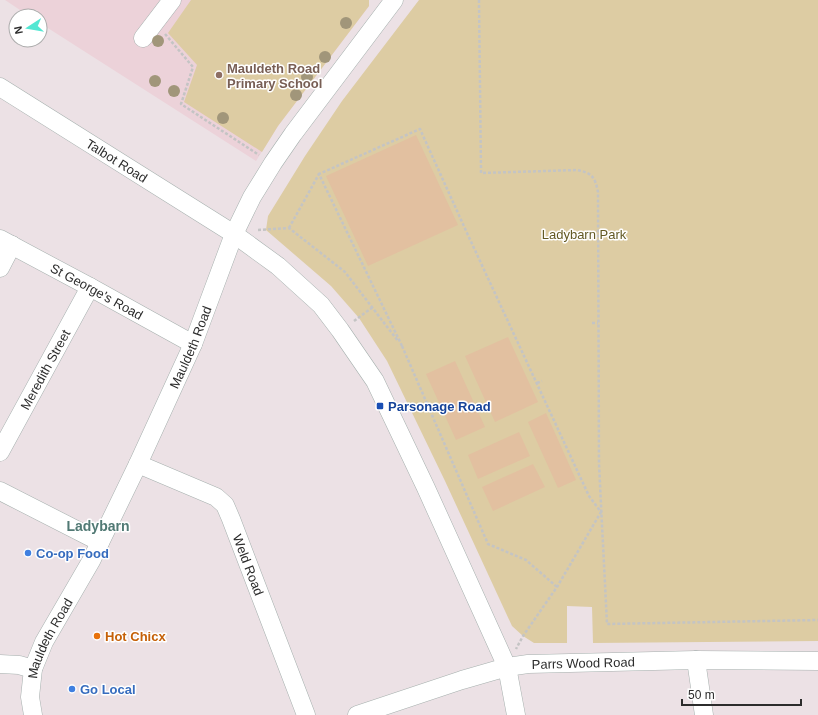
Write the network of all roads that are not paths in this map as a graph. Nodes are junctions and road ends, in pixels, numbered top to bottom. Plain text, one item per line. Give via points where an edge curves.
1 (172, 0) edge
2 (394, 0) edge
3 (143, 38) dead end
4 (0, 87) edge
5 (234, 234) junction
6 (6, 242) edge
7 (0, 268) edge
8 (90, 287) junction
9 (193, 344) junction
10 (0, 452) edge
11 (138, 464) junction
12 (0, 491) edge
13 (100, 542) junction
14 (696, 660) junction
15 (818, 660) edge
16 (0, 664) edge
17 (507, 667) junction
18 (33, 669) junction
19 (33, 715) edge
20 (306, 715) edge
21 (357, 715) edge
22 (516, 715) edge
23 (704, 715) edge

1 - 3 street
2 - 5 street, Mauldeth Road via 273,163 252,197
4 - 5 street, Talbot Road
5 - 9 street, Mauldeth Road
5 - 17 street via 278,266 321,305 376,381
6 - 7 street
6 - 8 street, St George's Road
8 - 9 street, St George's Road
8 - 10 street, Meredith Street
9 - 11 street, Mauldeth Road
11 - 13 street, Mauldeth Road
11 - 20 street, Weld Road via 216,497 225,505
12 - 13 street
13 - 18 street, Mauldeth Road via 44,642
14 - 15 street, Parrs Wood Road
14 - 17 street, Parrs Wood Road via 528,664
14 - 23 street
16 - 18 street
17 - 21 street, Parrs Wood Road
17 - 22 street
18 - 19 street, Mauldeth Road via 30,698

